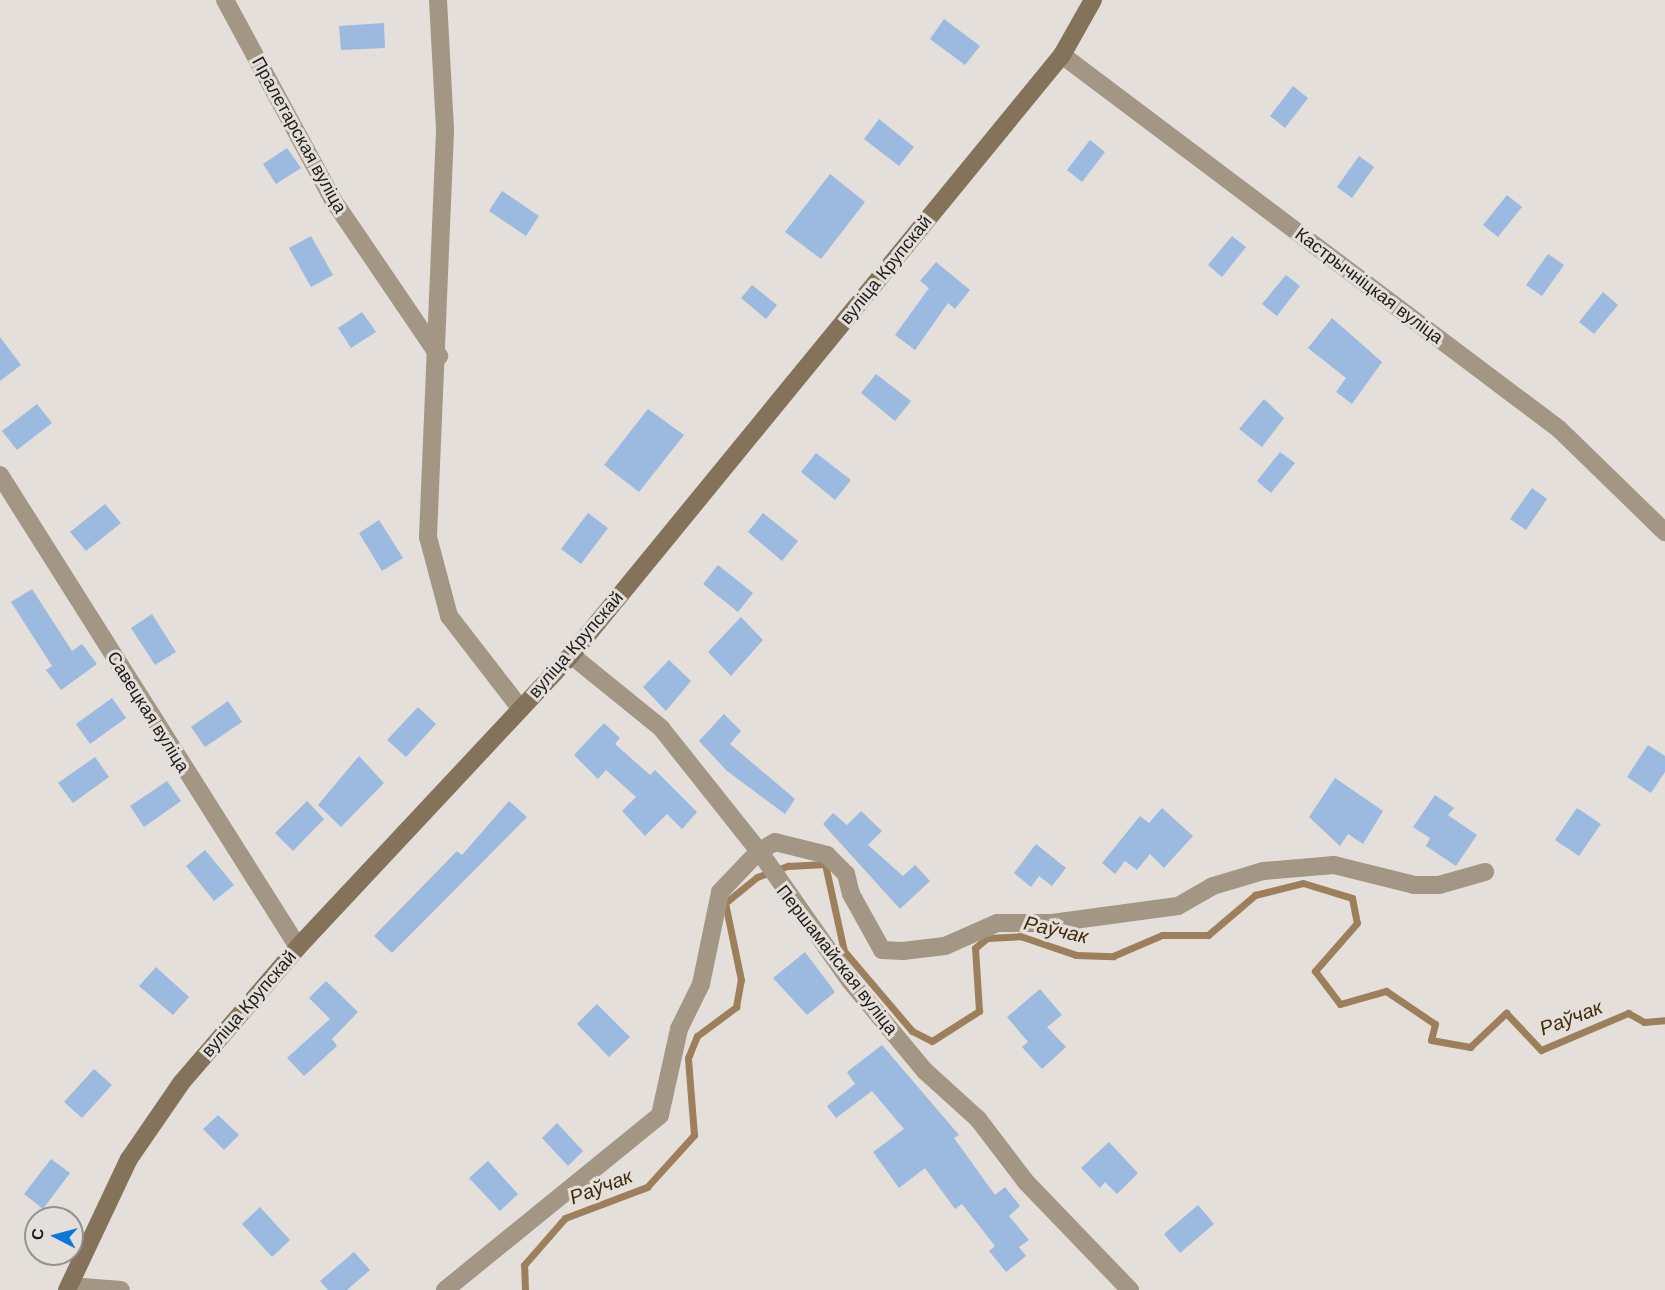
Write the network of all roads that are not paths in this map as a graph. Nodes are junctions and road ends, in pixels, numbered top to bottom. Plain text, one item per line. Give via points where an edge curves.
1 (225, 0) edge
2 (438, 0) edge
3 (1093, 0) edge
4 (1062, 55) junction
5 (439, 356) junction
6 (0, 475) edge
7 (1665, 532) edge
8 (571, 655) junction
9 (520, 708) junction
10 (762, 857) junction
11 (1485, 872) dead end
12 (298, 947) junction
13 (69, 1288) edge
14 (122, 1290) edge
15 (445, 1290) edge
16 (1131, 1290) edge

1 - 5 street, Пралетарская вуліца via 333,200
2 - 5 street via 445,131
3 - 4 street, вуліца Крупскай
4 - 7 street, Кастрычніцкая вуліца via 1559,429
4 - 8 street, вуліца Крупскай
5 - 9 street via 428,537 449,616
6 - 12 street, Савецкая вуліца
8 - 9 street, вуліца Крупскай
8 - 10 street, Першамайская вуліца via 661,728
9 - 12 street, вуліца Крупскай
10 - 11 street via 775,842 827,855 846,874 851,894 882,950 903,951 945,946 997,924 1052,923 1178,906 1213,886 1272,870 1334,865 1414,885 1439,885
10 - 15 street via 720,892 701,984 679,1029 660,1115
10 - 16 street, Першамайская вуліца via 850,981 925,1071 978,1119 1026,1182
12 - 13 street, вуліца Крупскай via 182,1082 129,1159
13 - 14 street

